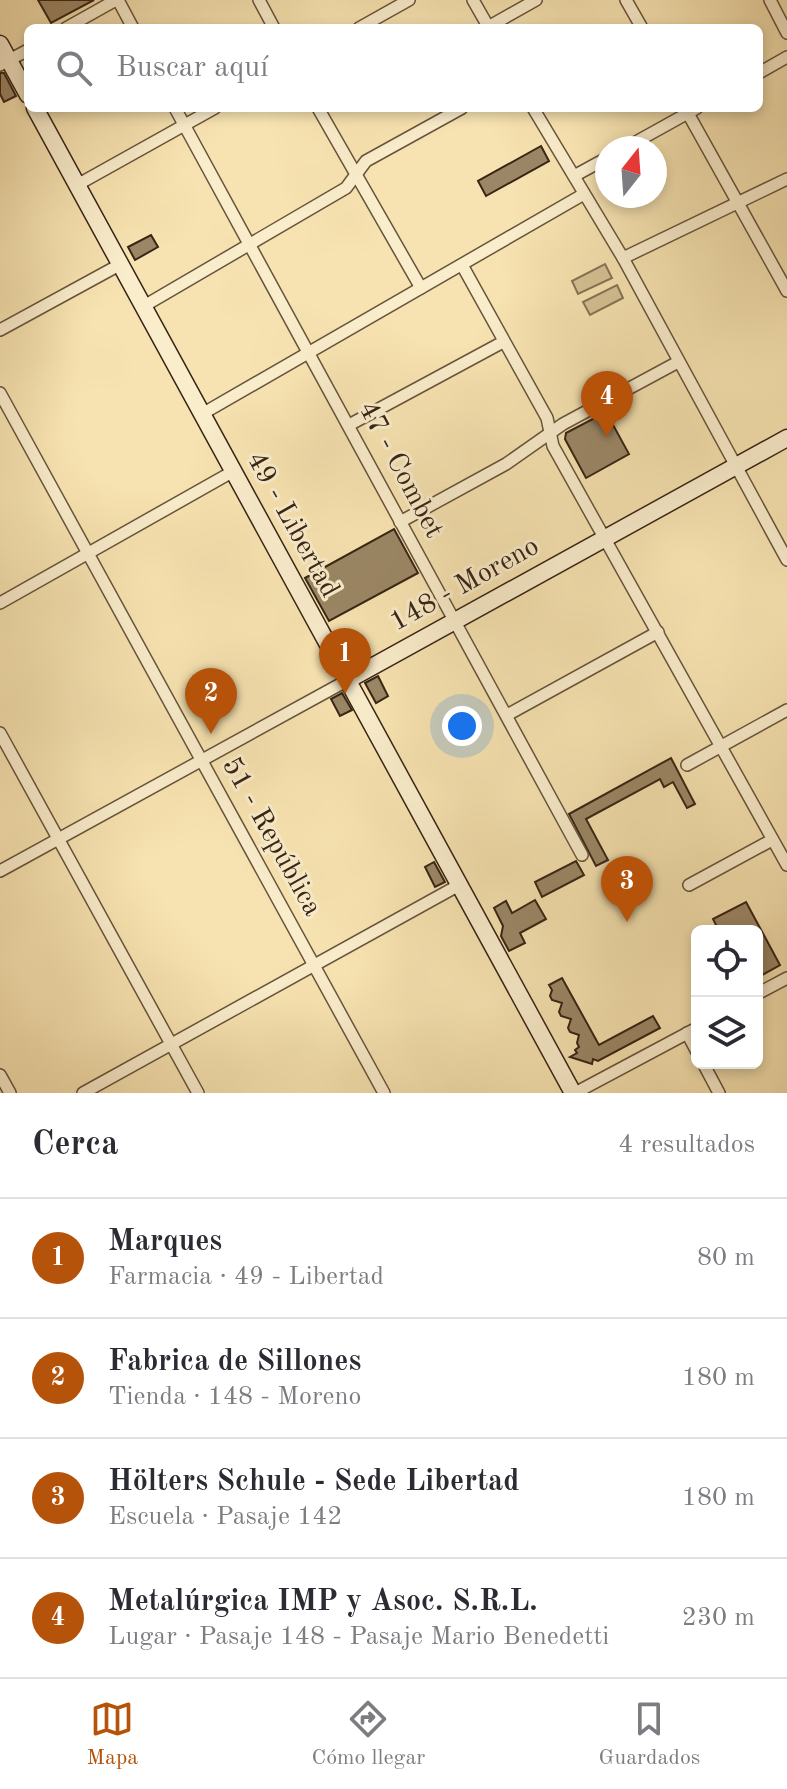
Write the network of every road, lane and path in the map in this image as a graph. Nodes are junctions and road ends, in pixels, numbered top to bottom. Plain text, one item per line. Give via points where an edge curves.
1 (117, 0) edge
2 (259, 0) edge
3 (409, 0) edge
4 (473, 0) edge
5 (536, 0) edge
6 (626, 0) edge
7 (770, 0) edge
8 (73, 24) edge
9 (131, 24) edge
10 (272, 24) edge
11 (366, 24) edge
12 (487, 24) edge
13 (496, 24) edge
14 (640, 24) edge
15 (787, 33) edge
16 (0, 44) edge
17 (24, 52) edge
18 (787, 57) edge
19 (4, 63) edge
20 (763, 71) edge
21 (24, 90) edge
22 (37, 112) edge
23 (177, 112) edge
24 (208, 112) edge
25 (320, 112) edge
26 (455, 112) edge
27 (535, 112) edge
28 (687, 112) edge
29 (691, 112) edge
30 (184, 125) junction
31 (646, 136) edge
32 (595, 165) edge
33 (355, 175) junction
34 (574, 176) junction
35 (787, 179) edge
36 (77, 185) junction
37 (584, 194) junction
38 (739, 202) junction
39 (249, 245) junction
40 (623, 258) junction
41 (121, 264) junction
42 (462, 265) junction
43 (421, 288) junction
44 (787, 291) edge
45 (144, 306) junction
46 (0, 330) edge
47 (503, 342) junction
48 (309, 354) junction
49 (678, 362) junction
50 (0, 393) edge
51 (202, 414) junction
52 (349, 425) junction
53 (550, 432) junction
54 (787, 438) edge
55 (736, 466) junction
56 (232, 472) junction
57 (400, 522) junction
58 (605, 538) junction
59 (88, 554) junction
60 (787, 560) edge
61 (0, 603) edge
62 (454, 621) junction
63 (658, 632) junction
64 (348, 680) junction
65 (787, 710) edge
66 (507, 715) junction
67 (0, 733) edge
68 (722, 747) junction
69 (202, 761) junction
70 (687, 765) dead end
71 (58, 839) junction
72 (772, 840) junction
73 (582, 855) dead end
74 (787, 865) edge
75 (0, 871) edge
76 (461, 884) junction
77 (689, 885) dead end
78 (315, 967) junction
79 (787, 978) edge
80 (763, 991) edge
81 (691, 1031) edge
82 (171, 1044) junction
83 (706, 1069) edge
84 (0, 1075) edge
85 (10, 1093) edge
86 (83, 1093) edge
87 (198, 1093) edge
88 (384, 1093) edge
89 (574, 1093) edge
90 (719, 1093) edge

1 - 8 street
1 - 9 street
2 - 10 street
3 - 11 street
4 - 12 street
5 - 13 street
6 - 14 street
7 - 15 street
16 - 19 street
17 - 19 street
18 - 20 street
19 - 21 street
22 - 36 street, 49 - Libertad
23 - 30 street, 47 - Combet
24 - 30 street
25 - 33 street
26 - 33 street via 366,161
27 - 34 street
28 - 31 street
29 - 38 street
30 - 36 street
30 - 39 street, 47 - Combet
32 - 34 street
33 - 39 street via 346,188
33 - 43 street
34 - 37 street
35 - 38 street
36 - 41 street, 49 - Libertad
37 - 40 street
37 - 42 street
38 - 40 street
38 - 44 street
39 - 45 street
39 - 48 street, 47 - Combet
40 - 49 street
41 - 45 street, 49 - Libertad
41 - 46 street
42 - 43 street
42 - 47 street
43 - 48 street
45 - 51 street, 49 - Libertad
47 - 52 street
47 - 53 street
48 - 51 street
48 - 52 street, 47 - Combet
49 - 53 street
49 - 55 street
50 - 59 street, 51 - República
51 - 56 street, 49 - Libertad
52 - 57 street, 47 - Combet
53 - 57 street via 506,464
53 - 58 street
54 - 55 street, 148 - Moreno
55 - 58 street, 148 - Moreno
55 - 60 street
56 - 59 street
56 - 64 street, 49 - Libertad
57 - 62 street, 47 - Combet
58 - 62 street, 148 - Moreno
58 - 63 street
59 - 61 street
59 - 69 street, 51 - República
62 - 64 street, 148 - Moreno
62 - 66 street, 47 - Combet
63 - 66 street
63 - 68 street
64 - 69 street, 148 - Moreno
64 - 76 street, 49 - Libertad
65 - 68 street
66 - 73 street, 47 - Combet
67 - 71 street
68 - 70 street
68 - 72 street
69 - 71 street, 148 - Moreno
69 - 78 street, 51 - República
71 - 75 street, 148 - Moreno
71 - 82 street
72 - 74 street
72 - 77 street
76 - 78 street
76 - 89 street, 49 - Libertad
78 - 82 street
78 - 88 street, 51 - República
79 - 80 street
81 - 89 street
82 - 86 street
82 - 87 street
83 - 90 street
84 - 85 street

